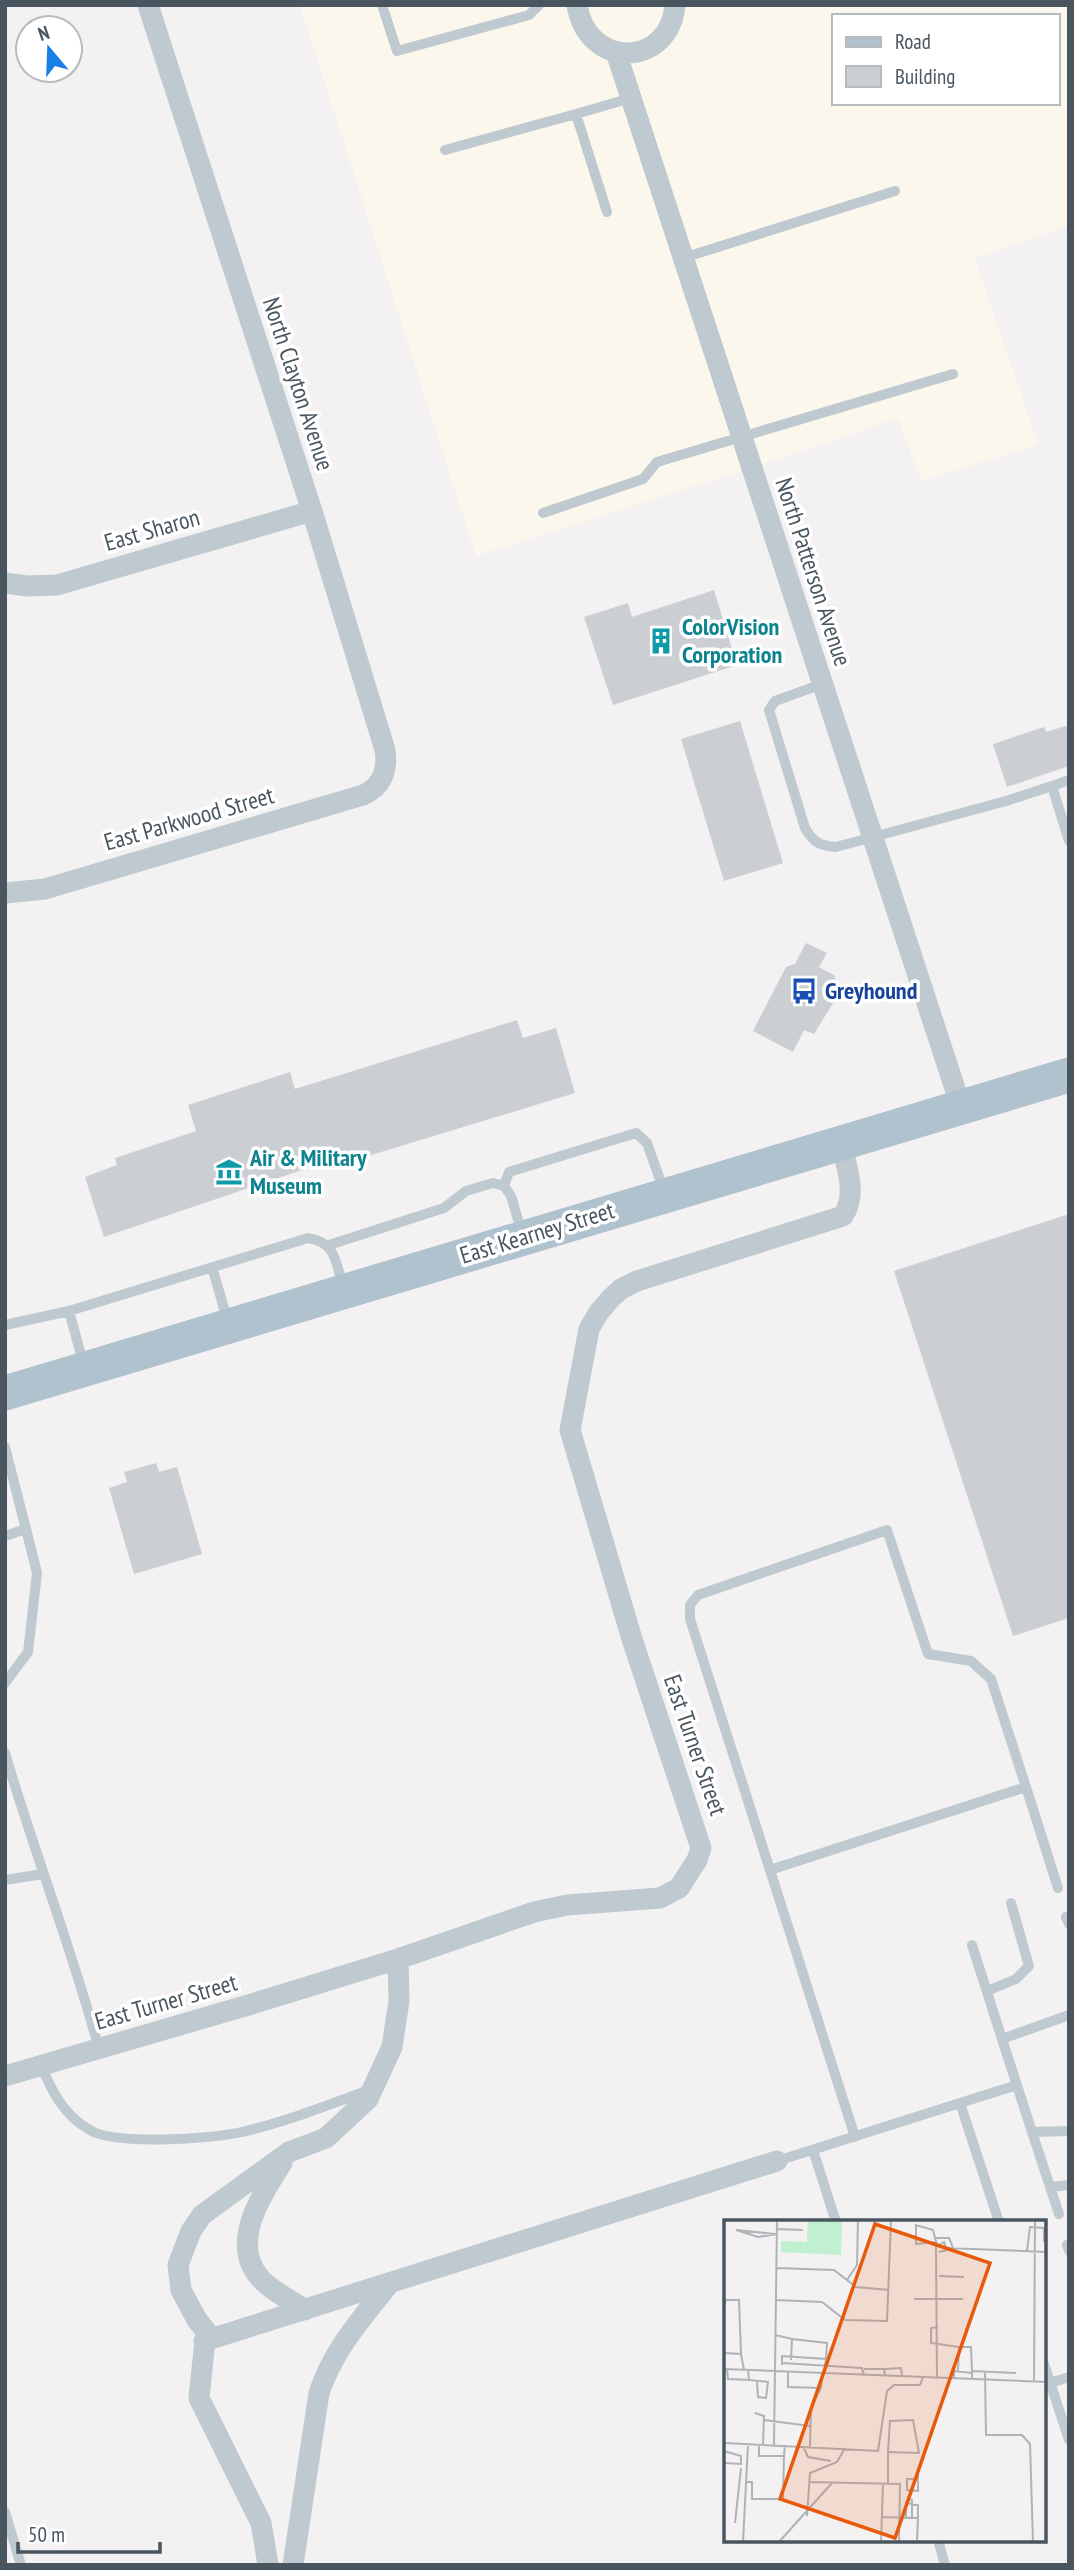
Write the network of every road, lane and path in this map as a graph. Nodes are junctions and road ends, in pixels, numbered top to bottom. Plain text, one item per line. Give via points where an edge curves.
1 (148, 5) edge
2 (382, 5) edge
3 (539, 5) edge
4 (577, 5) edge
5 (675, 5) edge
6 (616, 52) junction
7 (631, 98) junction
8 (576, 114) junction
9 (445, 150) dead end
10 (895, 191) dead end
11 (607, 212) dead end
12 (683, 258) junction
13 (953, 374) dead end
14 (742, 437) junction
15 (312, 512) junction
16 (543, 513) dead end
17 (5, 583) edge
18 (822, 684) junction
19 (382, 780) joint
20 (1069, 780) edge
21 (1052, 786) junction
22 (872, 836) junction
23 (1069, 841) edge
24 (5, 893) edge
25 (1069, 1075) edge
26 (961, 1107) junction
27 (841, 1142) junction
28 (504, 1186) junction
29 (665, 1195) junction
30 (523, 1237) junction
31 (329, 1245) junction
32 (212, 1267) junction
33 (344, 1291) junction
34 (69, 1311) junction
35 (5, 1325) edge
36 (229, 1326) junction
37 (85, 1369) junction
38 (5, 1393) edge
39 (5, 1447) edge
40 (26, 1529) junction
41 (5, 1536) edge
42 (5, 1683) edge
43 (5, 1753) edge
44 (1026, 1787) junction
45 (770, 1870) junction
46 (43, 1874) junction
47 (5, 1880) edge
48 (1058, 1888) dead end
49 (1011, 1903) dead end
50 (972, 1945) dead end
51 (398, 1959) junction
52 (987, 1991) junction
53 (1069, 2015) edge
54 (1002, 2039) junction
55 (99, 2049) junction
56 (41, 2066) junction
57 (5, 2076) edge
58 (1017, 2085) junction
59 (373, 2088) junction
60 (960, 2103) junction
61 (1069, 2131) edge
62 (1032, 2132) junction
63 (855, 2137) junction
64 (813, 2150) junction
65 (289, 2152) junction
66 (777, 2161) joint
67 (1069, 2185) edge
68 (1050, 2187) junction
69 (1059, 2214) dead end
70 (835, 2220) edge
71 (998, 2220) edge
72 (1069, 2244) edge
73 (1069, 2251) edge
74 (389, 2284) junction
75 (305, 2310) junction
76 (204, 2341) junction
77 (1069, 2377) edge
78 (1047, 2384) edge
79 (1069, 2440) edge
80 (5, 2512) edge
81 (939, 2542) edge
82 (21, 2565) edge
83 (268, 2565) edge
84 (293, 2565) edge
85 (946, 2565) edge

1 - 15 street, North Clayton Avenue
2 - 3 lane via 397,51 528,15
4 - 6 street via 587,35
5 - 6 street via 668,29 657,42 645,50
6 - 7 street, North Patterson Avenue
7 - 8 lane
7 - 12 street, North Patterson Avenue
8 - 9 lane
8 - 11 lane
10 - 12 lane
12 - 14 street, North Patterson Avenue
13 - 14 lane
14 - 16 lane via 657,462 643,479
14 - 18 street, North Patterson Avenue
15 - 17 street, East Sharon via 57,585
15 - 19 street, North Clayton Avenue via 385,750
18 - 22 street, North Patterson Avenue
18 - 22 lane via 775,701 769,710 805,828 821,846 836,847
19 - 24 street, East Parkwood Street via 369,793 350,799 45,889
20 - 21 lane
21 - 22 lane
21 - 23 lane
22 - 26 street, North Patterson Avenue
25 - 26 main road, East Kearney Street
26 - 27 main road, East Kearney Street
27 - 29 main road, East Kearney Street
27 - 51 street, East Turner Street via 852,1191 843,1216 621,1289 589,1329 580,1367 570,1430 632,1639 696,1827 701,1848 697,1860 679,1888 660,1898 534,1912
28 - 29 lane via 509,1172 636,1133 648,1143
28 - 30 lane
28 - 31 lane via 494,1184 466,1192 444,1208
29 - 30 main road, East Kearney Street
30 - 33 main road, East Kearney Street
31 - 32 lane via 308,1238
31 - 33 lane
32 - 34 lane
32 - 36 lane
33 - 36 main road, East Kearney Street
34 - 35 lane
34 - 37 lane
36 - 37 main road, East Kearney Street
37 - 38 main road, East Kearney Street
39 - 40 lane
40 - 41 lane
40 - 42 lane via 37,1573 28,1652
43 - 46 lane
44 - 45 lane
44 - 45 lane via 991,1679 971,1661 928,1654 887,1530 698,1595 690,1605 690,1619
44 - 48 lane
45 - 63 lane
46 - 47 lane
46 - 55 lane
49 - 52 lane via 1029,1966 1016,1979
50 - 52 lane
51 - 55 street, East Turner Street
51 - 59 street via 392,2047
52 - 54 lane
53 - 54 lane
54 - 58 lane
55 - 56 street, East Turner Street
56 - 57 street, East Turner Street
56 - 59 lane via 55,2097 72,2118 90,2131 140,2140 239,2133
58 - 60 lane
58 - 62 lane
59 - 65 street via 368,2099 326,2138
60 - 63 lane
60 - 71 lane
61 - 62 lane
62 - 68 lane
63 - 64 lane
64 - 66 lane
64 - 70 lane
65 - 75 street via 255,2206 249,2261 261,2280
65 - 76 street via 202,2215 191,2231 178,2276 181,2290 206,2332
66 - 74 street
67 - 68 lane
68 - 69 lane
72 - 73 lane
74 - 75 street
74 - 84 street via 350,2331 323,2382
75 - 76 street
76 - 83 street via 199,2398 261,2523
77 - 78 lane
78 - 79 lane
80 - 82 lane
81 - 85 lane

